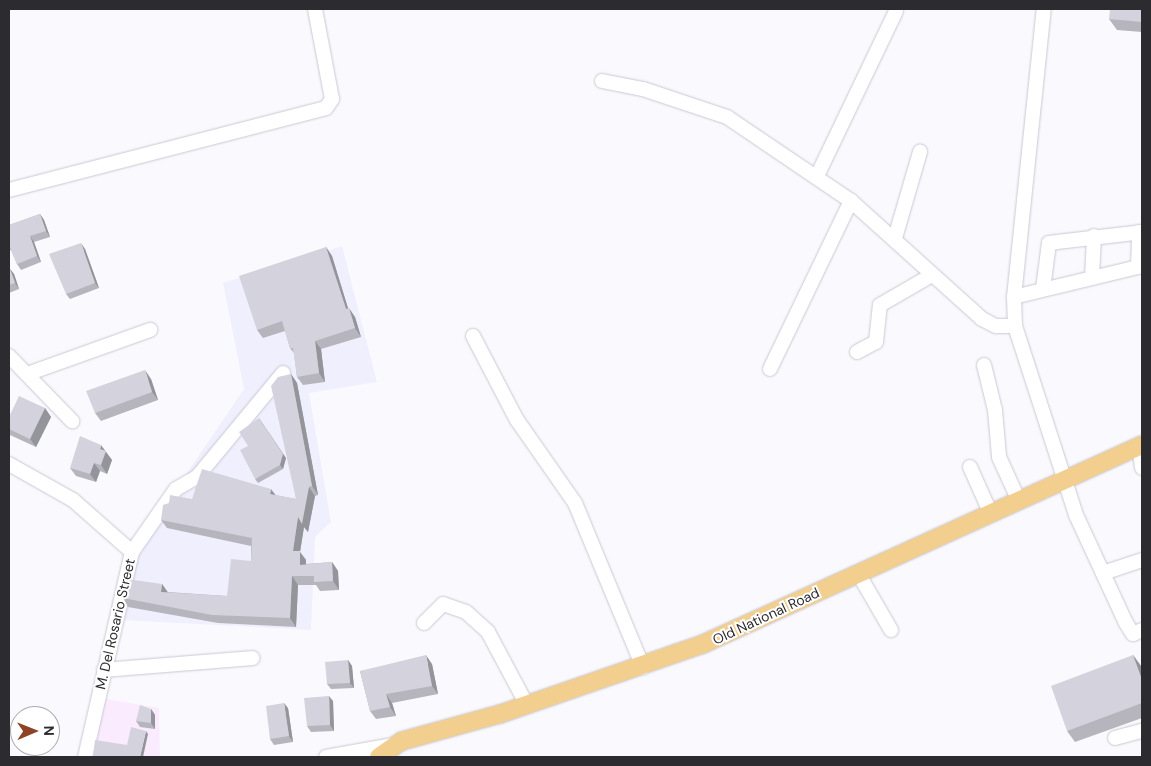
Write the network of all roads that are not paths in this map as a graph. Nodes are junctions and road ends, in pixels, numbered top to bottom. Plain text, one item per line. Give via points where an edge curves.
1 (315, 9) edge
2 (1044, 9) edge
3 (896, 11) dead end
4 (602, 81) dead end
5 (920, 152) dead end
6 (817, 176) junction
7 (9, 190) edge
8 (851, 201) junction
9 (1141, 232) edge
10 (1094, 236) junction
11 (895, 238) junction
12 (1140, 266) edge
13 (932, 275) junction
14 (1092, 278) junction
15 (1043, 289) junction
16 (1014, 297) junction
17 (1015, 326) junction
18 (150, 330) dead end
19 (473, 336) dead end
20 (857, 352) dead end
21 (9, 356) edge
22 (984, 365) dead end
23 (770, 369) dead end
24 (283, 373) dead end
25 (27, 374) junction
26 (72, 421) dead end
27 (1141, 446) edge
28 (9, 464) edge
29 (970, 467) dead end
30 (1142, 468) edge
31 (1064, 481) junction
32 (1019, 501) junction
33 (991, 514) junction
34 (132, 552) junction
35 (1142, 560) edge
36 (858, 573) junction
37 (1103, 573) junction
38 (424, 623) dead end
39 (891, 630) dead end
40 (1142, 630) edge
41 (253, 658) dead end
42 (643, 667) junction
43 (104, 670) junction
44 (527, 705) junction
45 (1142, 731) edge
46 (1115, 738) dead end
47 (393, 745) junction
48 (85, 757) edge
49 (326, 757) edge
50 (379, 757) edge

1 - 7 street via 332,99 326,108
2 - 16 street
3 - 6 street
4 - 6 street via 643,89 727,117
5 - 11 street
6 - 8 street
8 - 11 street
8 - 23 street
9 - 10 street
9 - 12 street
10 - 14 street
10 - 15 street via 1050,244
11 - 13 street
12 - 14 street
13 - 17 street via 982,319 996,326
13 - 20 street via 880,306 876,342
14 - 15 street
15 - 16 street
16 - 17 street
17 - 31 street
18 - 25 street
19 - 42 street via 517,420 575,503
21 - 25 street
22 - 32 street via 995,410 1000,457
24 - 34 street via 197,477 176,489
25 - 26 street
27 - 30 street
27 - 31 main road, Old National Road
28 - 34 street, M. Del Rosario Street via 73,500
29 - 33 street
31 - 32 main road, Old National Road
31 - 37 street
32 - 33 main road, Old National Road
33 - 36 main road, Old National Road
34 - 43 street, M. Del Rosario Street
35 - 37 street
36 - 39 street
36 - 42 main road, Old National Road via 703,644
37 - 40 street via 1133,634
38 - 44 street via 443,604 466,612 488,632
41 - 43 street
42 - 44 main road, Old National Road
43 - 48 street, M. Del Rosario Street
44 - 47 main road, Old National Road
45 - 46 street
47 - 49 street
47 - 50 main road, Old National Road

